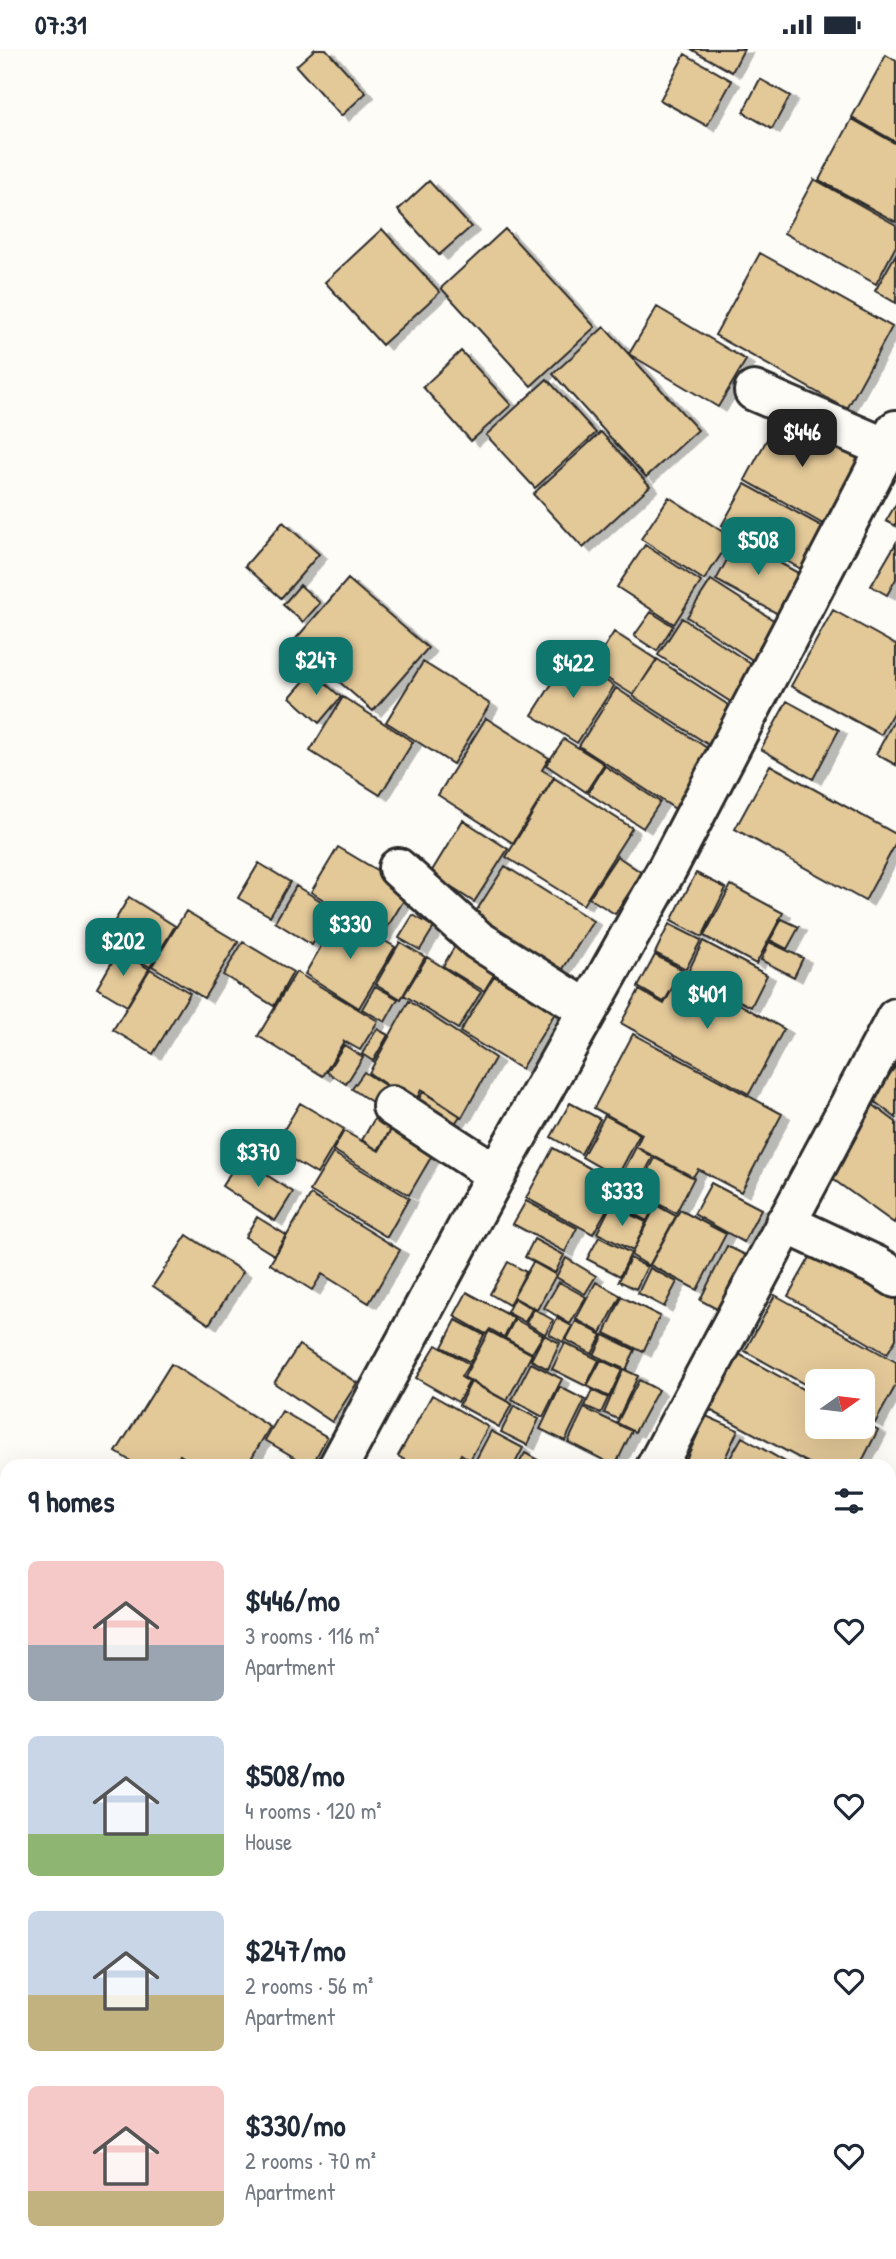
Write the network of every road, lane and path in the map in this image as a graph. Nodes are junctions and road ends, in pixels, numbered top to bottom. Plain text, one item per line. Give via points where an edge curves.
1 (754, 391) dead end
2 (891, 439) edge
3 (398, 868) dead end
4 (588, 1010) junction
5 (896, 1018) edge
6 (393, 1106) dead end
7 (496, 1174) junction
8 (785, 1223) junction
9 (896, 1278) edge
10 (342, 1459) edge
11 (660, 1459) edge

1 - 2 street
2 - 4 street via 667,869
3 - 4 street via 478,940
4 - 7 street
5 - 8 street
6 - 7 street
7 - 10 street
8 - 9 street
8 - 11 street

